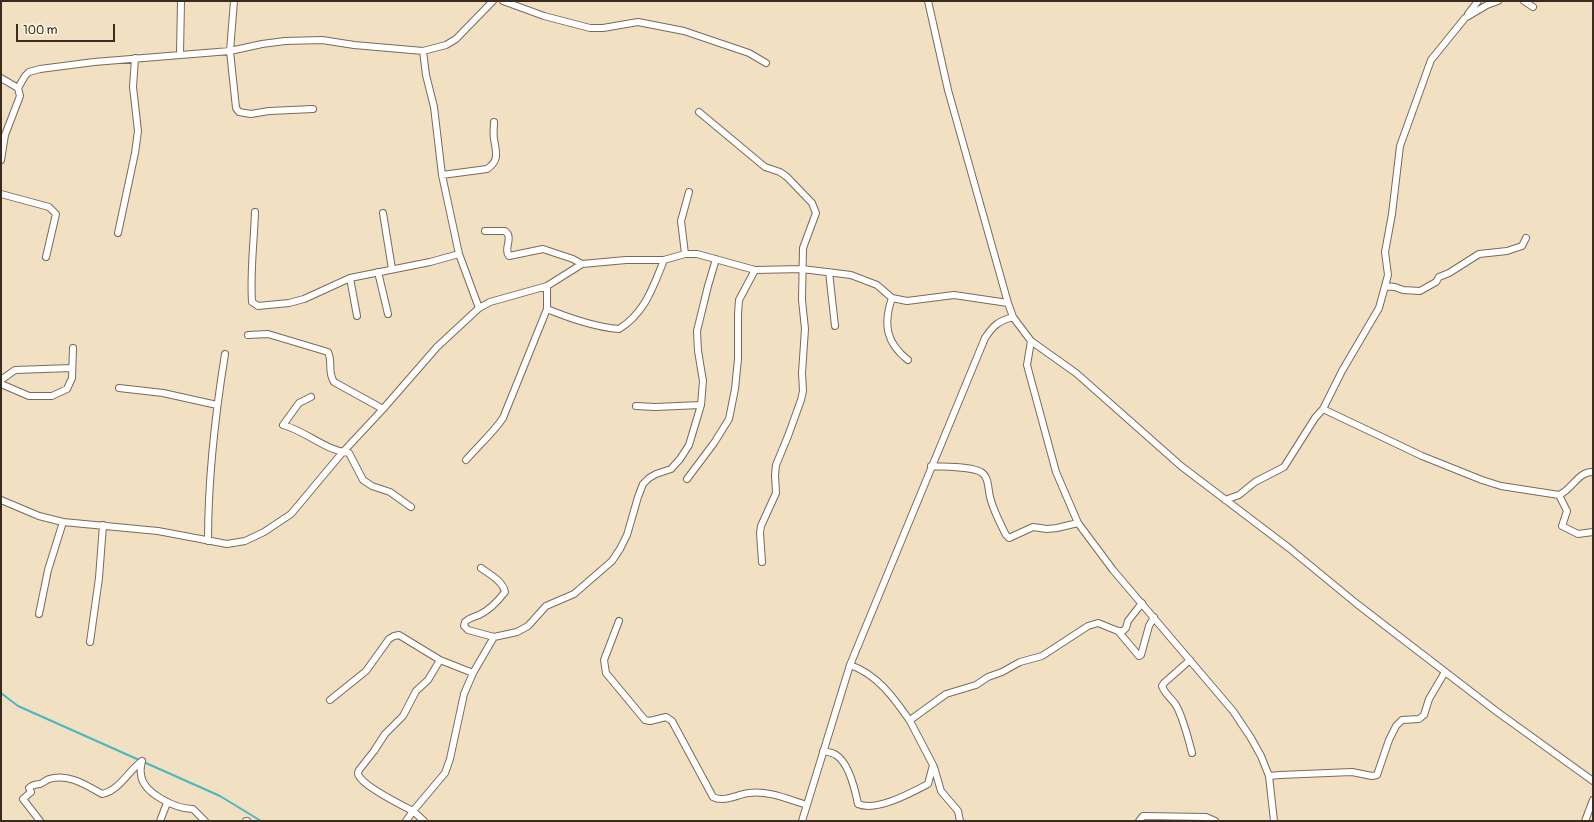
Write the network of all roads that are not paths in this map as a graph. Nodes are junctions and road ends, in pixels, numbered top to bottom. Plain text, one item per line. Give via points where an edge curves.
1 (181, 1) edge
2 (234, 1) edge
3 (493, 1) edge
4 (504, 1) edge
5 (928, 1) edge
6 (1478, 1) edge
7 (1498, 1) edge
8 (1524, 1) edge
9 (516, 3) edge
10 (1534, 7) dead end
11 (1464, 18) junction
12 (230, 51) junction
13 (423, 51) junction
14 (180, 54) junction
15 (135, 58) junction
16 (766, 63) dead end
17 (1, 78) edge
18 (18, 88) junction
19 (313, 110) dead end
20 (699, 112) dead end
21 (494, 122) dead end
22 (1, 160) edge
23 (442, 175) junction
24 (689, 192) dead end
25 (1, 194) edge
26 (255, 212) dead end
27 (383, 212) dead end
28 (485, 232) dead end
29 (118, 233) dead end
30 (1526, 238) dead end
31 (459, 254) junction
32 (685, 254) junction
33 (46, 257) dead end
34 (716, 259) junction
35 (664, 260) junction
36 (582, 264) junction
37 (392, 269) junction
38 (802, 269) junction
39 (755, 270) junction
40 (378, 272) junction
41 (829, 272) junction
42 (350, 278) junction
43 (547, 286) junction
44 (1385, 286) junction
45 (892, 298) junction
46 (1008, 303) junction
47 (479, 308) junction
48 (547, 309) junction
49 (388, 314) dead end
50 (357, 316) dead end
51 (1013, 317) junction
52 (835, 326) dead end
53 (248, 336) dead end
54 (1031, 341) junction
55 (73, 348) dead end
56 (224, 354) dead end
57 (908, 360) dead end
58 (72, 368) junction
59 (1, 380) edge
60 (1, 384) edge
61 (119, 388) dead end
62 (311, 397) dead end
63 (701, 404) junction
64 (217, 405) junction
65 (636, 406) dead end
66 (383, 408) junction
67 (1323, 409) junction
68 (342, 452) junction
69 (466, 460) dead end
70 (931, 466) junction
71 (1593, 472) edge
72 (687, 479) dead end
73 (1559, 495) junction
74 (1, 500) edge
75 (1225, 500) junction
76 (411, 507) dead end
77 (63, 522) junction
78 (1078, 522) junction
79 (103, 525) junction
80 (1593, 532) edge
81 (208, 541) junction
82 (762, 562) dead end
83 (481, 568) dead end
84 (1142, 603) junction
85 (39, 614) dead end
86 (1154, 617) junction
87 (618, 622) dead end
88 (1118, 631) junction
89 (494, 637) junction
90 (90, 642) dead end
91 (440, 660) junction
92 (1190, 660) junction
93 (850, 665) junction
94 (1445, 672) junction
95 (473, 673) junction
96 (330, 700) dead end
97 (910, 721) junction
98 (823, 751) junction
99 (1192, 753) dead end
100 (933, 765) junction
101 (1268, 776) junction
102 (1593, 782) edge
103 (1593, 800) edge
104 (167, 803) junction
105 (807, 805) junction
106 (413, 810) junction
107 (40, 821) edge
108 (160, 821) edge
109 (205, 821) edge
110 (406, 821) edge
111 (424, 821) edge
112 (802, 821) edge
113 (960, 821) edge
114 (1139, 821) edge
115 (1215, 821) edge
116 (1274, 821) edge
117 (1585, 821) edge

1 - 14 street
2 - 12 street
3 - 13 street via 456,39 446,45
4 - 9 street
5 - 46 street via 948,90
6 - 11 street
7 - 11 street
8 - 10 street
9 - 16 street via 544,16 590,28 638,22 684,31 749,53
11 - 44 street via 1431,60 1400,146 1385,252 1388,275
12 - 13 street via 286,41 322,40
12 - 14 street
12 - 19 street via 236,108 239,112 251,114
13 - 23 street via 434,108
14 - 15 street
15 - 18 street via 29,72
15 - 29 street via 134,87 138,131
17 - 18 street
18 - 22 street via 20,96 5,135
20 - 38 street via 765,167 787,177 812,204 816,214 804,242
21 - 23 street via 496,151 493,165 487,169
23 - 31 street
24 - 32 street via 681,221
25 - 33 street via 49,207 56,214
26 - 42 street via 254,247 250,268 254,305 289,303 304,299
27 - 37 street
28 - 36 street via 507,233 509,236 506,252 509,256 543,249
30 - 44 street via 1522,246 1476,256 1420,291
31 - 37 street
31 - 47 street
32 - 34 street
32 - 35 street
34 - 39 street
34 - 63 street via 697,331 703,381
35 - 36 street
35 - 48 street via 648,300 627,324 619,329 587,323
36 - 43 street
37 - 40 street
38 - 39 street
38 - 41 street
38 - 82 street via 802,300 806,329 801,400 776,465 776,493 761,526
39 - 72 street via 739,300 738,359 729,419
40 - 42 street
40 - 49 street
41 - 45 street via 852,274 877,285
41 - 52 street
42 - 50 street
43 - 47 street via 490,302
43 - 48 street
44 - 67 street via 1379,308
45 - 46 street via 907,301 954,295
45 - 57 street via 887,322 889,336 898,352
46 - 51 street
47 - 66 street via 437,347
48 - 69 street via 503,418 497,428
51 - 54 street
51 - 70 street via 992,327 985,338
53 - 66 street via 268,334 328,352 330,375 334,382
54 - 75 street via 1076,373 1181,466
54 - 78 street via 1027,365 1056,472
55 - 58 street
56 - 64 street
58 - 59 street via 15,370
58 - 60 street via 72,378 67,389 52,396 29,396
61 - 64 street via 163,393
62 - 68 street via 300,403 283,425 295,428
63 - 65 street
63 - 89 street via 689,445 680,459 671,469 656,474 643,484 627,535 612,561 574,594 546,606 528,626 517,632
64 - 81 street via 208,503
66 - 68 street
67 - 73 street via 1422,456 1482,480 1501,486
67 - 75 street via 1284,467 1255,482 1239,495
68 - 76 street via 349,453 363,480 390,492
68 - 81 street via 291,514 264,532 245,541 227,544
70 - 78 street via 972,469 984,474 990,499 1009,538 1033,527 1052,529
70 - 93 street
71 - 73 street via 1579,477
73 - 80 street via 1567,511 1562,526 1578,534
74 - 77 street via 39,516
75 - 94 street
77 - 79 street
77 - 85 street via 48,570
78 - 84 street via 1112,570
79 - 81 street
79 - 90 street
83 - 89 street via 500,583 505,592 498,602 469,619 464,626 468,630
84 - 86 street
84 - 88 street via 1126,628
86 - 88 street via 1149,626 1142,655 1139,656
86 - 92 street
87 - 105 street via 604,660 607,676 645,720 666,717 672,721 713,797 719,800 750,792
88 - 97 street via 1098,623 1088,626 1042,656 1020,662 976,685 946,694
89 - 95 street
91 - 95 street
91 - 96 street via 399,635 394,636 389,639 366,671
91 - 106 street via 358,774 394,802
92 - 99 street via 1162,686 1163,691 1176,706
92 - 101 street via 1233,711 1261,756
93 - 97 street via 870,675 889,692
93 - 98 street
94 - 101 street via 1429,699 1424,715 1419,719 1402,720 1396,726 1377,775 1352,772
94 - 102 street
95 - 106 street via 464,694 445,773
97 - 100 street
98 - 100 street via 835,754 842,761 849,772 858,804 865,807 880,804 928,784
98 - 105 street
100 - 113 street via 941,791 958,812
101 - 116 street
103 - 117 street
104 - 107 street via 145,786 140,775 142,761 134,766 111,792 102,794 62,776 33,784 29,788 31,792 23,799
104 - 108 street
104 - 109 street via 184,809 193,809
105 - 112 street
106 - 110 street
106 - 111 street
114 - 115 street via 1143,816 1155,815 1206,817

